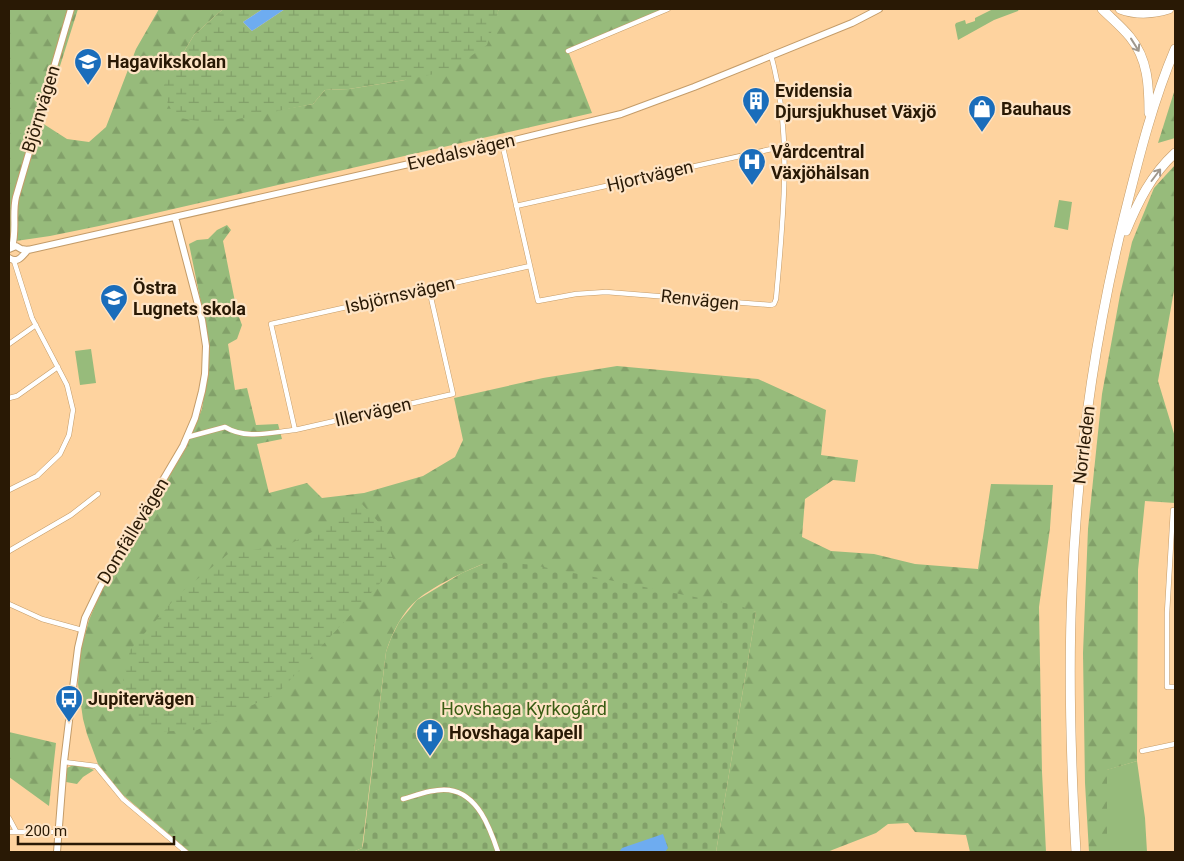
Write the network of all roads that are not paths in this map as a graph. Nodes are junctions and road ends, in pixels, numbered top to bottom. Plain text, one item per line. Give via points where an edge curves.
1 (71, 9) edge
2 (668, 9) edge
3 (879, 9) edge
4 (1102, 9) edge
5 (1120, 9) edge
6 (1169, 9) edge
7 (1175, 49) edge
8 (568, 52) dead end
9 (771, 55) junction
10 (1175, 60) edge
11 (1147, 129) junction
12 (502, 143) junction
13 (784, 146) junction
14 (1175, 153) edge
15 (516, 206) junction
16 (175, 216) junction
17 (1126, 232) junction
18 (15, 253) edge
19 (530, 266) junction
20 (429, 289) junction
21 (36, 326) junction
22 (9, 344) edge
23 (58, 367) junction
24 (9, 398) edge
25 (295, 430) junction
26 (188, 437) junction
27 (9, 490) edge
28 (98, 494) dead end
29 (1173, 510) dead end
30 (1173, 537) edge
31 (9, 551) edge
32 (9, 604) edge
33 (82, 630) junction
34 (1175, 687) edge
35 (1175, 744) edge
36 (1175, 750) edge
37 (1142, 751) dead end
38 (64, 762) junction
39 (403, 798) dead end
40 (9, 818) edge
41 (16, 831) junction
42 (9, 832) edge
43 (58, 832) junction
44 (57, 852) edge
45 (186, 852) edge
46 (498, 852) edge
47 (1076, 852) edge
48 (1081, 852) edge

1 - 18 street, Björnvägen via 16,197
2 - 8 street
3 - 9 street, Evedalsvägen
4 -> 11 highway via 1130,37 1145,64 1149,86
5 - 6 highway via 1139,13
7 - 11 highway, Norrleden
9 - 12 street, Evedalsvägen via 621,114
9 - 13 street, Renvägen
10 - 17 highway, Norrleden via 1152,130
11 - 47 highway, Norrleden via 1105,304 1080,479 1071,632
12 - 15 street, Renvägen
12 - 16 street, Evedalsvägen
13 - 15 street, Hjortvägen
13 - 19 street, Renvägen via 784,210 774,304 606,292 538,302
17 -> 14 highway via 1145,190
15 - 19 street, Renvägen
16 - 18 street, Evedalsvägen
16 - 26 street, Domfällevägen via 206,346 202,391
17 - 48 highway, Norrleden via 1101,354 1082,511 1076,632
18 - 21 street via 23,292
19 - 20 street, Isbjörnsvägen
20 - 25 street, Illervägen via 453,394
20 - 25 street, Isbjörnsvägen via 271,324
21 - 22 street
21 - 23 street
23 - 24 street via 27,390
23 - 27 street via 72,401 69,435 60,454 49,466
25 - 26 street via 252,435 233,432 225,427
26 - 33 street, Domfällevägen via 97,592
28 - 31 street via 71,515
29 - 30 street
30 - 34 street via 1167,612 1167,687
32 - 33 street via 42,619
33 - 38 street, Domfällevägen
35 - 36 street
35 - 37 street
38 - 43 street, Domfällevägen
38 - 45 street via 96,766 123,799
39 - 46 street via 448,790 463,794 477,806
40 - 41 street
41 - 42 street
41 - 43 street
43 - 44 street, Domfällevägen

